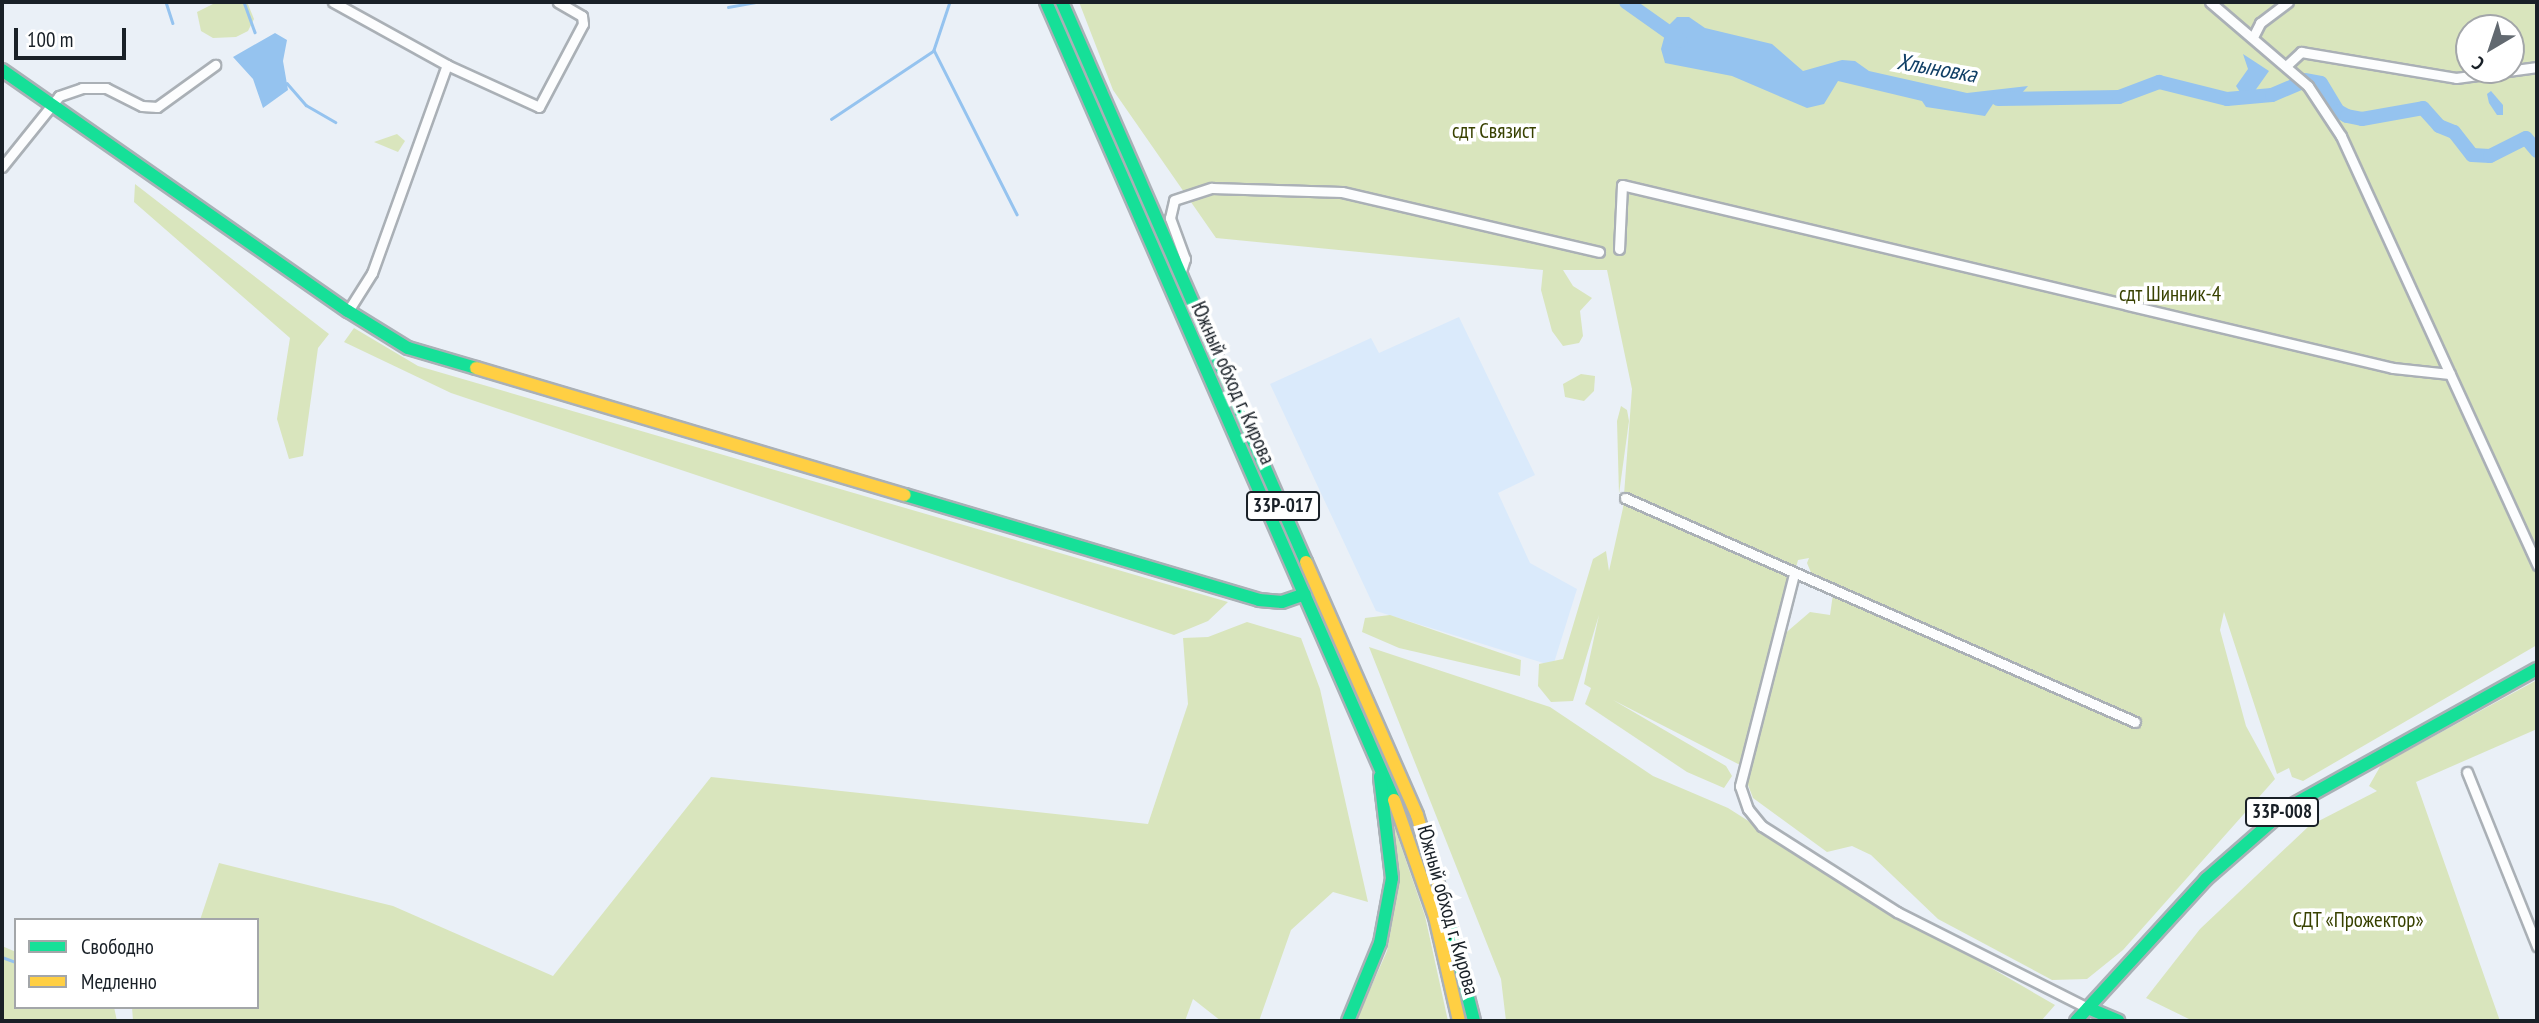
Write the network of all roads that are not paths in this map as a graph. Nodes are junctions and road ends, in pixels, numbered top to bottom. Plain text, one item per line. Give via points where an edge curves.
1 (332, 2) edge
2 (558, 2) edge
3 (1046, 2) edge
4 (1062, 2) edge
5 (2210, 2) edge
6 (2288, 2) edge
7 (2253, 37) junction
8 (215, 65) dead end
9 (447, 65) junction
10 (2286, 66) junction
11 (2537, 67) edge
12 (2, 70) edge
13 (50, 104) junction
14 (2, 167) edge
15 (1619, 249) dead end
16 (1599, 252) dead end
17 (1181, 271) junction
18 (348, 311) junction
19 (2450, 374) junction
20 (1625, 498) dead end
21 (2537, 565) edge
22 (1794, 574) junction
23 (1305, 594) junction
24 (2537, 669) edge
25 (2135, 722) dead end
26 (1379, 766) junction
27 (2467, 772) dead end
28 (2537, 946) edge
29 (2088, 1007) junction
30 (1348, 1021) edge
31 (1460, 1021) edge
32 (1474, 1021) edge
33 (2076, 1021) edge
34 (2118, 1021) edge

1 - 9 street
2 - 9 street via 582,16 583,23 545,104 534,106
3 - 23 main road, Южный обход г. Кирова / 33Р-017
4 - 17 main road, Южный обход г. Кирова / 33Р-017
5 - 7 street
6 - 7 street via 2260,23
7 - 10 street
8 - 13 street via 157,107 142,106 106,88 68,92
9 - 18 street via 372,273
10 - 11 street via 2301,52 2456,78
10 - 19 street via 2308,86 2341,136
12 - 13 main road
13 - 14 street
13 - 18 main road
15 - 19 street via 1622,185 2381,366
16 - 17 street via 1342,192 1212,188 1174,200 1170,218 1185,259
17 - 32 main road, Южный обход г. Кирова / 33Р-017 via 1416,815 1458,948
18 - 23 main road via 408,348 1175,575 1271,603
19 - 21 street
20 - 22 street
22 - 25 street
22 - 29 street via 1740,786 1748,809 1762,826 1897,912
23 - 26 main road, Южный обход г. Кирова / 33Р-017
24 - 29 main road, 33Р-008 via 2287,808 2206,878
26 - 30 main road via 1392,878 1380,943
26 - 31 main road, Южный обход г. Кирова / 33Р-017 via 1421,874
27 - 28 street
29 - 33 main road, 33Р-008
29 - 34 main road

